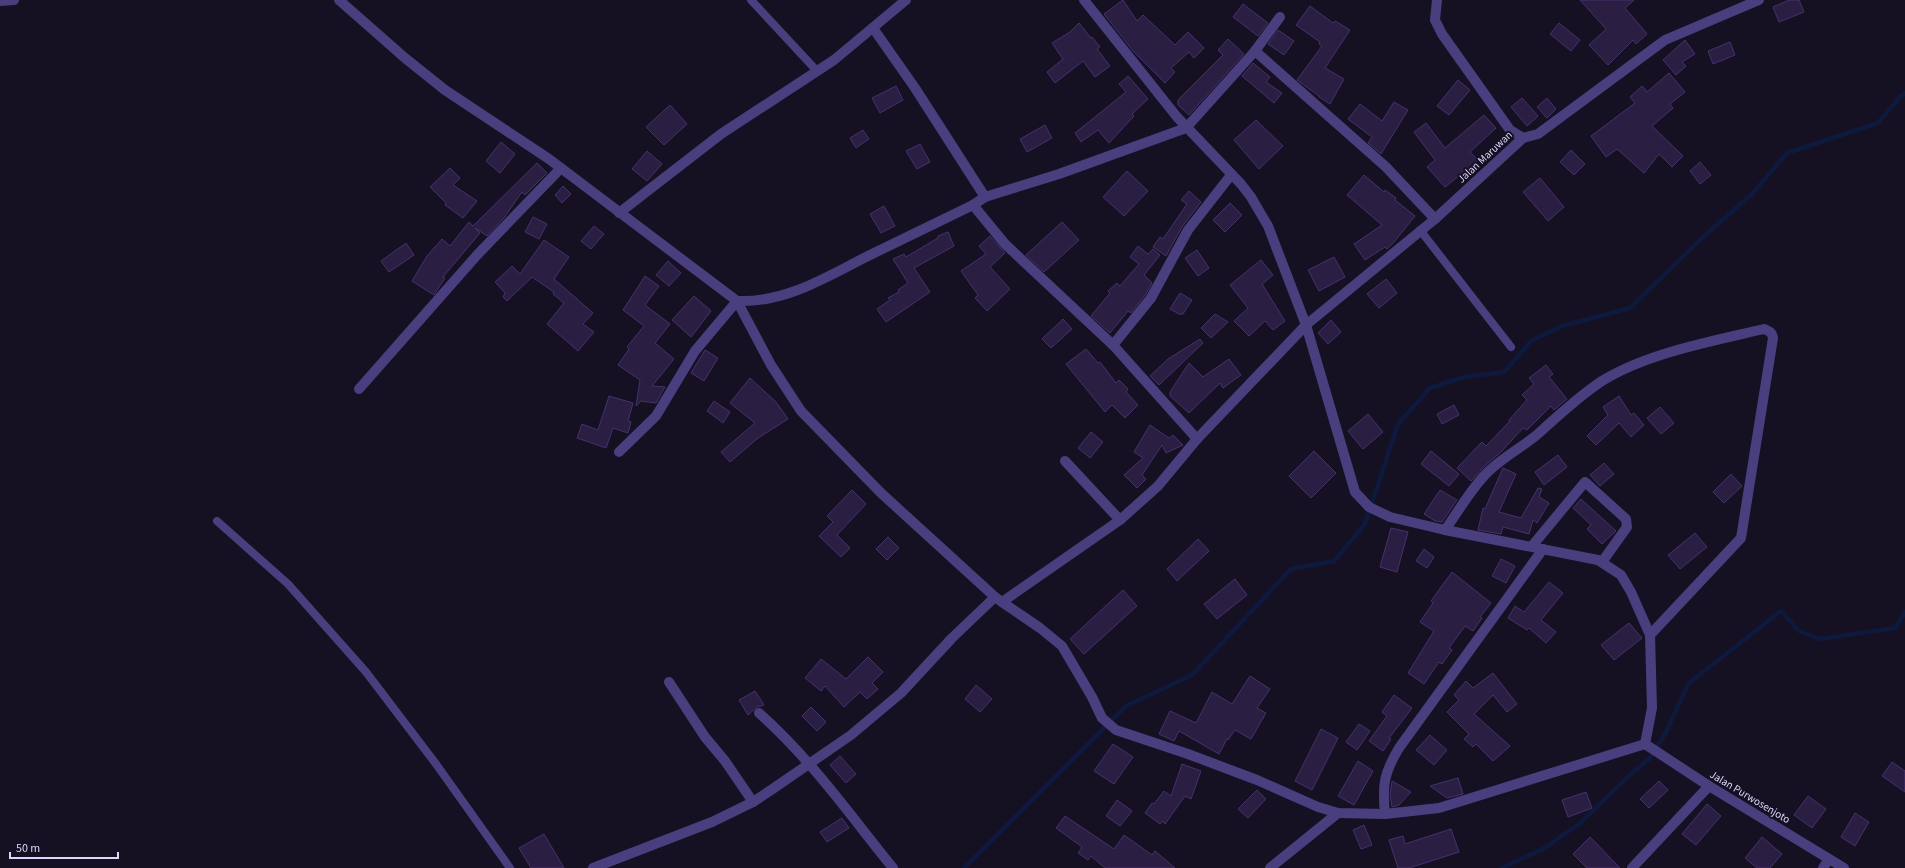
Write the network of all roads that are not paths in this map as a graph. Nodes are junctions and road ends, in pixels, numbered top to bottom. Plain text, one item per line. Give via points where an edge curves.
1 (0, 0) edge
2 (14, 0) edge
3 (339, 0) edge
4 (751, 0) edge
5 (906, 0) edge
6 (1084, 0) edge
7 (1437, 0) edge
8 (1760, 0) edge
9 (1736, 4) edge
10 (1280, 17) dead end
11 (873, 28) junction
12 (1255, 51) junction
13 (817, 71) junction
14 (1186, 128) junction
15 (1523, 138) junction
16 (561, 168) junction
17 (1231, 175) junction
18 (985, 197) junction
19 (973, 205) junction
20 (619, 213) junction
21 (1435, 219) junction
22 (1420, 230) junction
23 (737, 301) junction
24 (1306, 325) junction
25 (1114, 345) junction
26 (1511, 347) dead end
27 (359, 389) dead end
28 (1197, 439) junction
29 (619, 452) dead end
30 (1065, 461) dead end
31 (1120, 520) junction
32 (217, 521) dead end
33 (1445, 530) junction
34 (1532, 546) junction
35 (1543, 549) junction
36 (1602, 562) junction
37 (998, 599) junction
38 (1650, 635) junction
39 (669, 682) dead end
40 (758, 713) dead end
41 (1647, 746) junction
42 (809, 763) junction
43 (1709, 786) junction
44 (753, 802) junction
45 (1338, 812) junction
46 (1385, 814) junction
47 (1828, 859) junction
48 (1637, 866) edge
49 (510, 868) edge
50 (593, 868) edge
51 (893, 868) edge
52 (1270, 868) edge
53 (1823, 868) edge
54 (1844, 868) edge

1 - 2 street
3 - 16 street via 445,90
4 - 13 lane
5 - 11 street
6 - 14 street
7 - 15 street via 1436,25 1510,130
8 - 9 street, Jalan Maruwan
9 - 15 street, Jalan Maruwan via 1665,40 1538,134
10 - 12 street
11 - 13 street
11 - 18 street
12 - 14 street
12 - 21 street via 1386,167
13 - 20 street via 721,134
14 - 17 street
14 - 18 street via 1059,174
15 - 21 street, Jalan Maruwan
16 - 20 street
16 - 27 street via 478,254
17 - 24 street via 1251,197 1268,226
17 - 25 street via 1188,230 1152,298
18 - 19 street
19 - 23 street via 783,296
19 - 25 street via 1005,244
20 - 23 street
21 - 22 street, Jalan Maruwan
22 - 24 street, Jalan Maruwan
22 - 26 lane
23 - 29 street via 695,352 656,416
23 - 37 street via 771,365 801,411 881,493
24 - 28 street, Jalan Maruwan
24 - 33 street via 1355,492 1369,507 1390,517
25 - 28 street
28 - 31 street, Jalan Maruwan via 1158,486
30 - 31 street
31 - 37 street, Jalan Maruwan
32 - 49 lane via 288,584 366,672
33 - 34 street
33 - 38 street via 1484,476 1538,434 1572,402 1603,380 1644,361 1713,341 1764,329 1769,331 1774,338 1741,538
34 - 35 street
34 - 36 street via 1585,482 1626,519 1627,523 1627,527
35 - 36 street
35 - 46 street via 1399,748 1385,776
36 - 38 street via 1621,575
37 - 42 street, Jalan Maruwan via 952,638 901,693 851,735
37 - 45 street via 1062,646 1102,718 1116,730 1188,754 1318,807
38 - 41 street via 1652,708
39 - 44 street via 705,737
40 - 42 street
41 - 43 street, Jalan Purwosenjoto
41 - 46 street via 1439,808
42 - 44 street, Jalan Maruwan
42 - 51 street
43 - 47 street, Jalan Purwosenjoto
43 - 48 street
44 - 50 street, Jalan Maruwan via 712,822
45 - 46 street
45 - 52 street
47 - 53 street
47 - 54 street, Jalan Purwosenjoto

